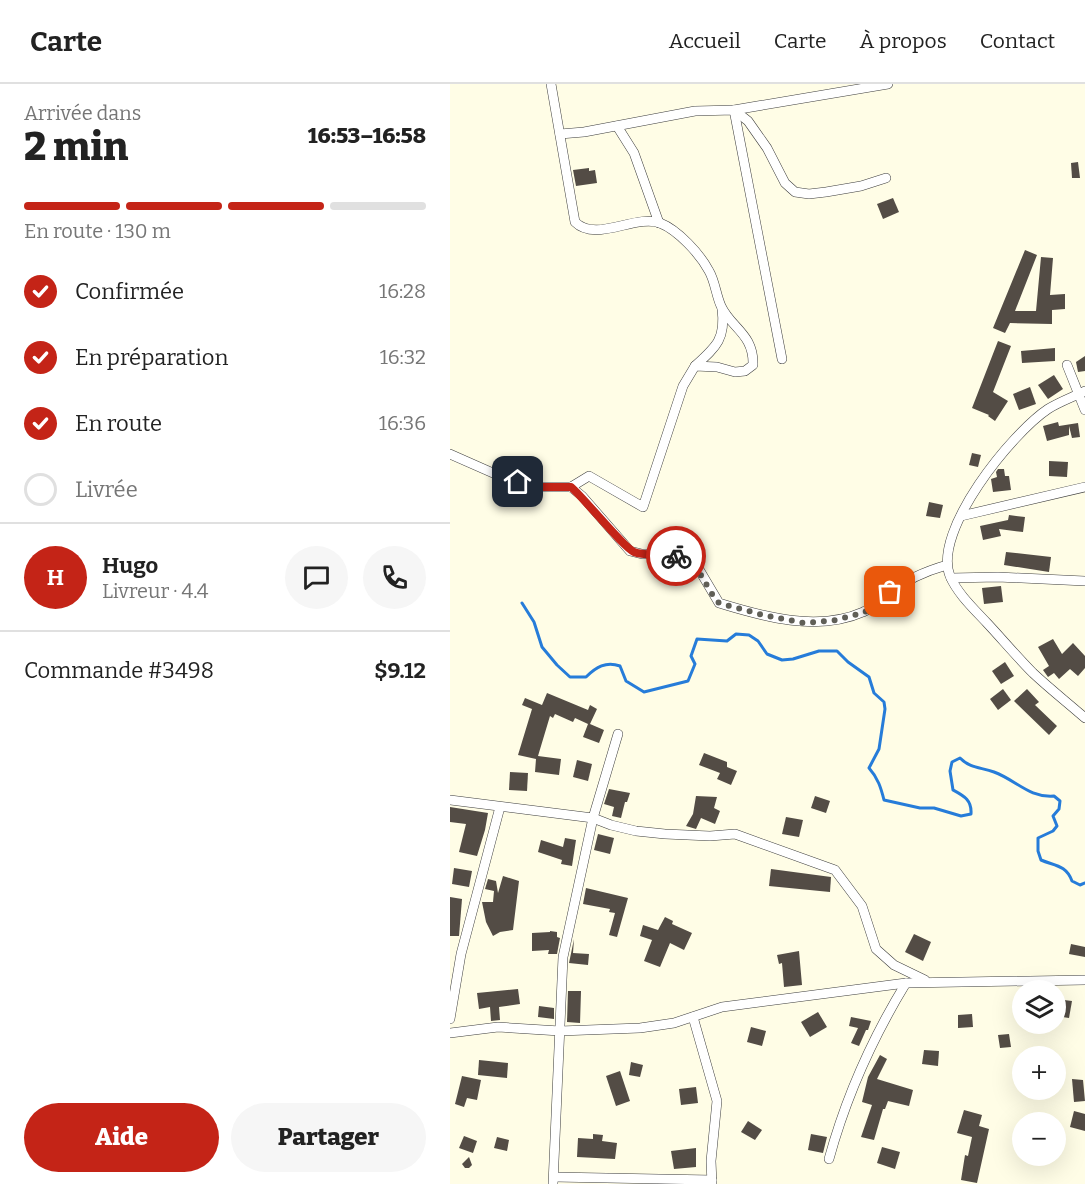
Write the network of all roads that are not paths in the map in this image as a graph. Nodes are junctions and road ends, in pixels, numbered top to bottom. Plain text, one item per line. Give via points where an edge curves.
1 (551, 84) edge
2 (888, 84) edge
3 (734, 110) junction
4 (617, 126) junction
5 (560, 134) junction
6 (886, 178) dead end
7 (659, 223) junction
8 (721, 307) junction
9 (782, 359) dead end
10 (1067, 365) dead end
11 (695, 366) junction
12 (1082, 393) edge
13 (1085, 410) edge
14 (450, 454) edge
15 (571, 487) junction
16 (1085, 487) edge
17 (961, 516) junction
18 (947, 565) junction
19 (951, 578) junction
20 (1085, 581) edge
21 (1085, 718) edge
22 (618, 734) dead end
23 (450, 800) edge
24 (500, 807) junction
25 (593, 818) junction
26 (1084, 980) edge
27 (927, 982) junction
28 (906, 983) junction
29 (693, 1017) junction
30 (450, 1019) edge
31 (560, 1031) junction
32 (450, 1033) edge
33 (829, 1159) dead end
34 (554, 1180) edge
35 (712, 1182) edge

1 - 5 street
2 - 3 street
3 - 4 street via 695,111
3 - 6 street via 748,121 785,183 795,192 826,192
3 - 9 street
4 - 5 street
4 - 7 street via 634,153
5 - 7 street via 575,222 579,226 595,230
7 - 8 street via 685,240 710,271
8 - 11 street via 721,340
8 - 11 street via 744,333 753,365 735,372
10 - 12 street
11 - 15 street via 683,386 643,507 589,476
12 - 13 street
12 - 17 street via 1048,409 1011,443 982,479
14 - 15 street via 533,487
15 - 18 street via 630,550 681,557 700,571 719,603 763,615 804,623 836,620 865,612 920,573
16 - 17 street
17 - 18 street
18 - 19 street
19 - 20 street
19 - 21 street via 1032,672
22 - 25 street
23 - 24 street
24 - 25 street
24 - 30 street via 461,954
25 - 27 street via 636,831 735,834 835,870 862,906 876,949
25 - 31 street via 563,957
26 - 27 street
27 - 28 street
28 - 29 street via 722,1007
28 - 33 street via 870,1046
29 - 31 street via 640,1028
29 - 35 street via 717,1101
31 - 32 street via 498,1028
31 - 34 street
34 - 35 street

